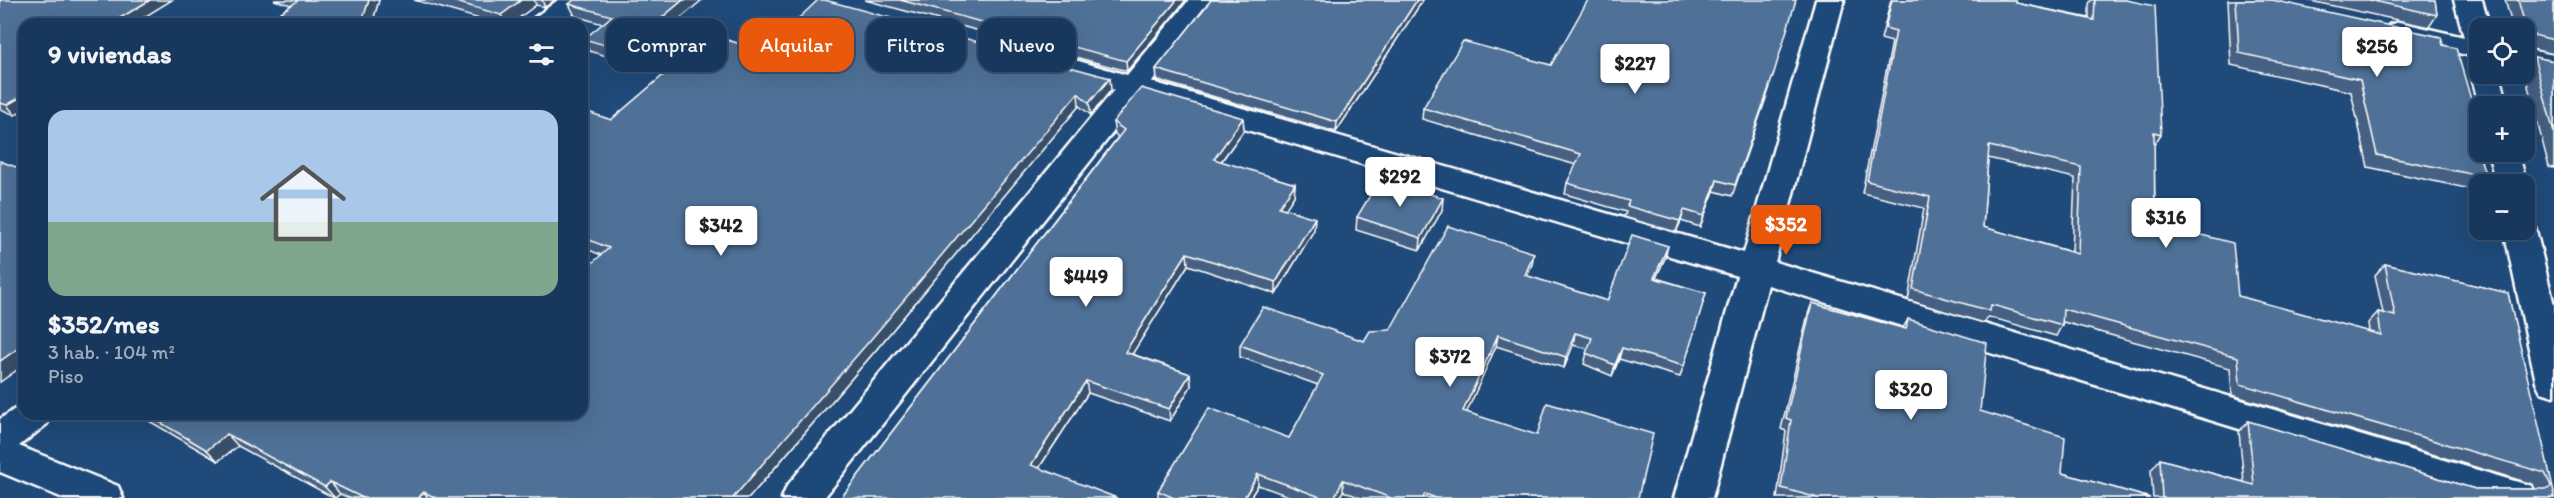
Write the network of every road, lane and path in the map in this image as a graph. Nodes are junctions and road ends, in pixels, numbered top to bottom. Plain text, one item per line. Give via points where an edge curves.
1 (575, 0) edge
2 (1203, 0) edge
3 (1830, 0) edge
4 (2468, 0) edge
5 (552, 18) edge
6 (2473, 18) edge
7 (2379, 27) edge
8 (2469, 47) edge
9 (2535, 60) edge
10 (2554, 64) edge
11 (1076, 69) edge
12 (1134, 85) junction
13 (2522, 240) edge
14 (1756, 269) junction
15 (2554, 382) edge
16 (26, 420) edge
17 (0, 440) edge
18 (0, 455) edge
19 (104, 498) edge
20 (801, 498) edge
21 (1693, 498) edge
22 (2518, 498) edge

1 - 5 street
2 - 12 street
3 - 14 street
4 - 6 street
7 - 8 street
9 - 10 street
11 - 12 street
12 - 14 street
12 - 20 street
13 - 15 street
14 - 21 street
14 - 22 street
16 - 17 street
18 - 19 street

